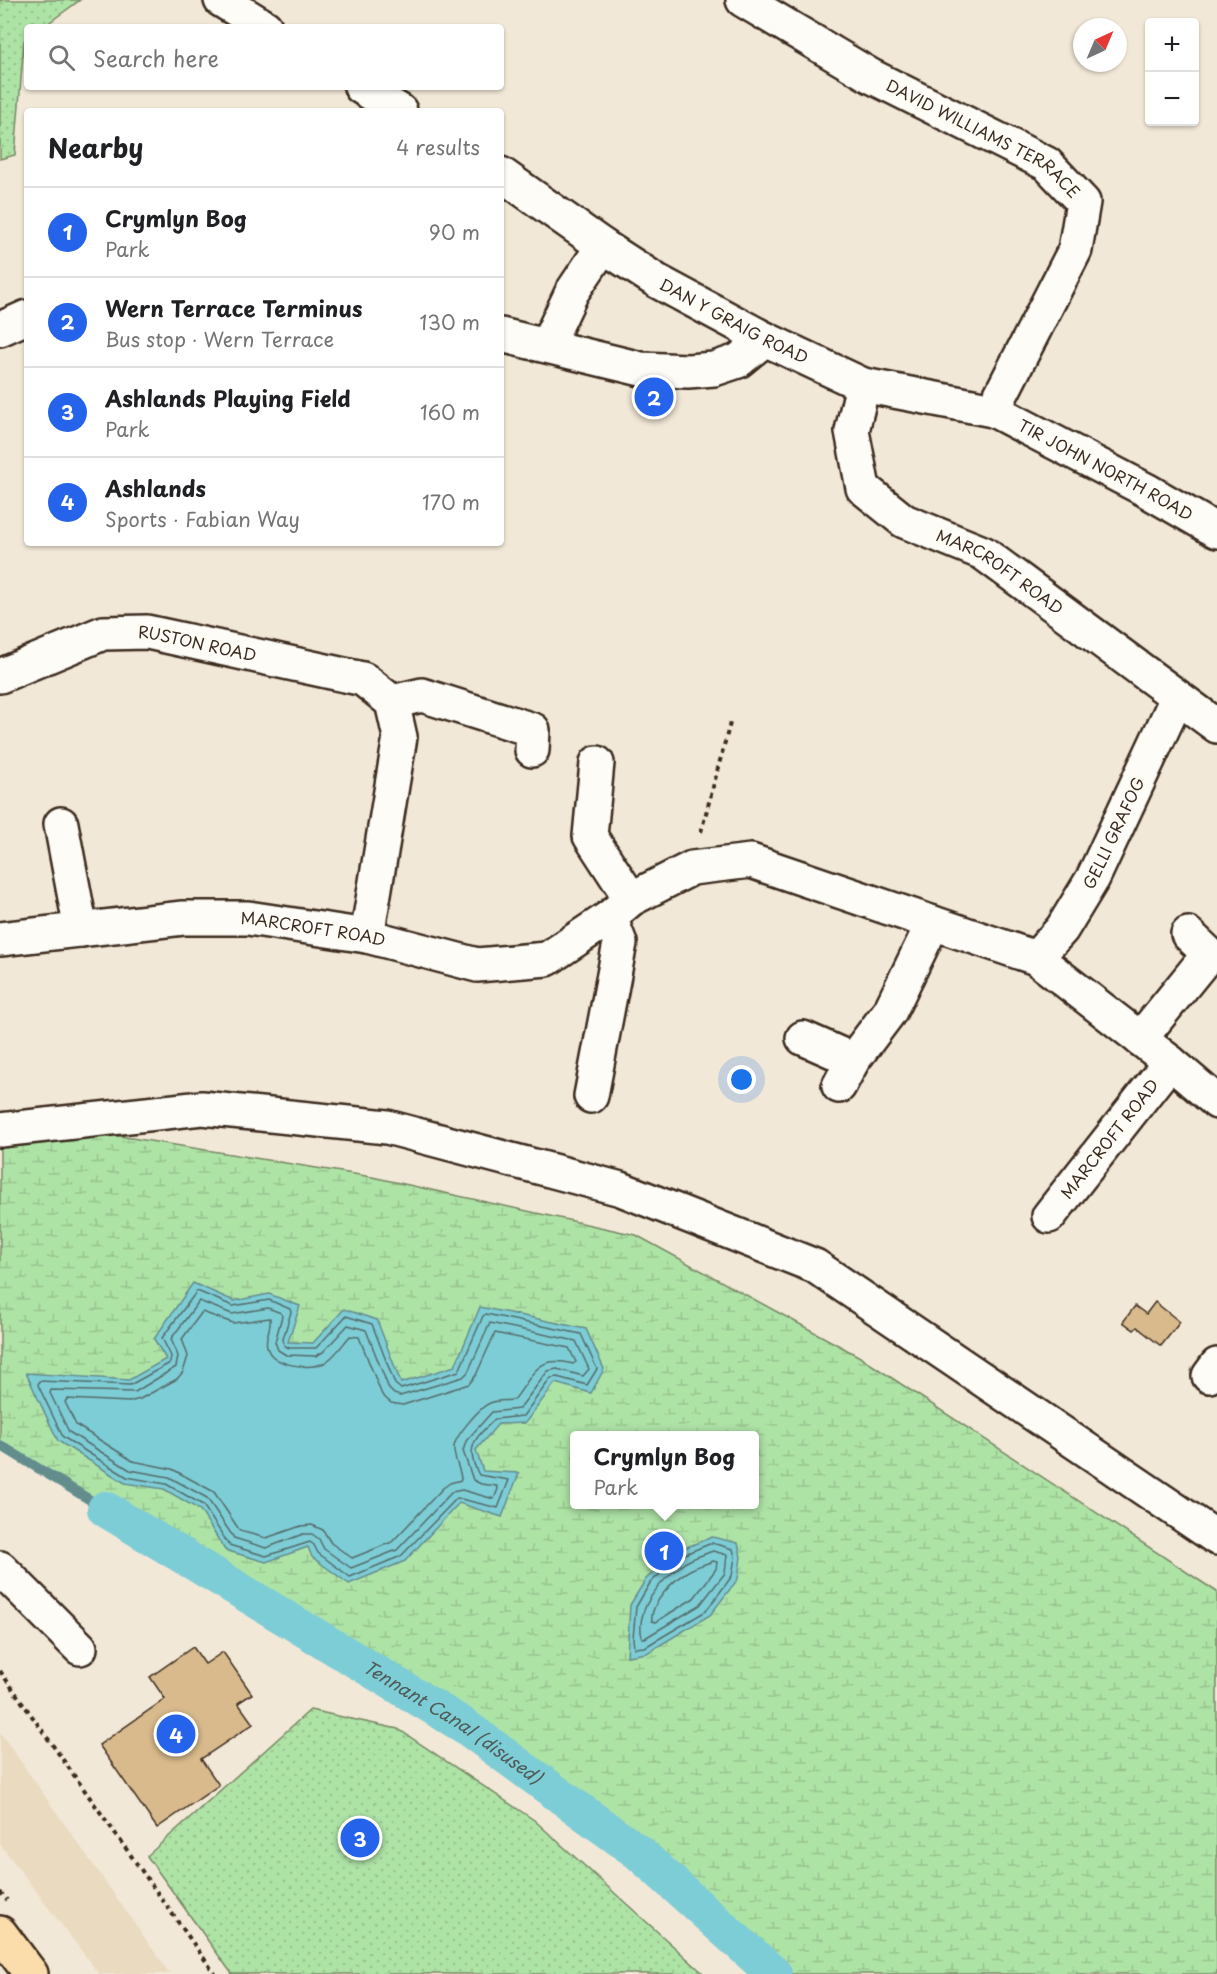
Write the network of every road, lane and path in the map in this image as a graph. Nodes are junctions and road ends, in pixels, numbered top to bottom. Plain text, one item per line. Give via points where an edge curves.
1 (221, 0) edge
2 (743, 0) edge
3 (260, 24) edge
4 (366, 90) edge
5 (395, 108) edge
6 (504, 176) edge
7 (603, 246) junction
8 (24, 318) edge
9 (0, 329) edge
10 (504, 336) edge
11 (765, 339) junction
12 (548, 345) junction
13 (862, 385) junction
14 (993, 410) junction
15 (1217, 531) edge
16 (0, 675) edge
17 (1177, 698) junction
18 (392, 702) junction
19 (730, 723) dead end
20 (1217, 726) edge
21 (532, 750) dead end
22 (597, 763) dead end
23 (61, 824) dead end
24 (692, 868) junction
25 (621, 908) junction
26 (933, 923) junction
27 (81, 930) junction
28 (1188, 934) dead end
29 (367, 936) junction
30 (0, 939) edge
31 (1036, 958) junction
32 (803, 1038) dead end
33 (1140, 1039) junction
34 (1170, 1062) junction
35 (591, 1096) dead end
36 (1217, 1102) edge
37 (0, 1130) edge
38 (1049, 1216) dead end
39 (1217, 1538) edge
40 (0, 1568) edge
41 (80, 1648) dead end
42 (0, 1671) edge
43 (0, 1933) edge
44 (32, 1974) edge
45 (215, 1974) edge

1 - 3 street
2 - 14 street, DAVID WILLIAMS TERRACE via 871,76 1047,164 1083,202 1076,250
4 - 5 street
6 - 7 street, DAN Y GRAIG ROAD
7 - 11 street, DAN Y GRAIG ROAD via 657,281
7 - 12 street via 572,292
8 - 9 street
10 - 12 street
11 - 12 street via 738,361 714,369 688,371 641,369
11 - 13 street, DAN Y GRAIG ROAD
13 - 14 street, DAN Y GRAIG ROAD
13 - 17 street, MARCROFT ROAD via 852,431 863,488 904,521 983,553
14 - 15 street, TIR JOHN NORTH ROAD
16 - 18 street, RUSTON ROAD via 103,633 147,633 363,680
17 - 20 street, MARCROFT ROAD
17 - 31 street, GELLI GRAFOG via 1093,878 1062,929
18 - 21 street via 422,695 533,730
18 - 29 street via 400,737
19 - 24 path
22 - 25 street via 590,836
23 - 27 street
24 - 25 street, MARCROFT ROAD
24 - 26 street, MARCROFT ROAD via 751,861
25 - 29 street, MARCROFT ROAD via 547,959 477,965
25 - 35 street via 620,943
26 - 31 street, MARCROFT ROAD
26 - 32 street via 890,1011 846,1073
27 - 29 street, MARCROFT ROAD via 183,918 248,918
27 - 30 street, MARCROFT ROAD
28 - 33 street via 1209,954
31 - 33 street, MARCROFT ROAD
33 - 34 street, MARCROFT ROAD
34 - 36 street, MARCROFT ROAD
34 - 38 street, MARCROFT ROAD
37 - 39 street via 202,1108 387,1127 621,1189 815,1266
40 - 41 street
42 - 45 path
43 - 44 highway

